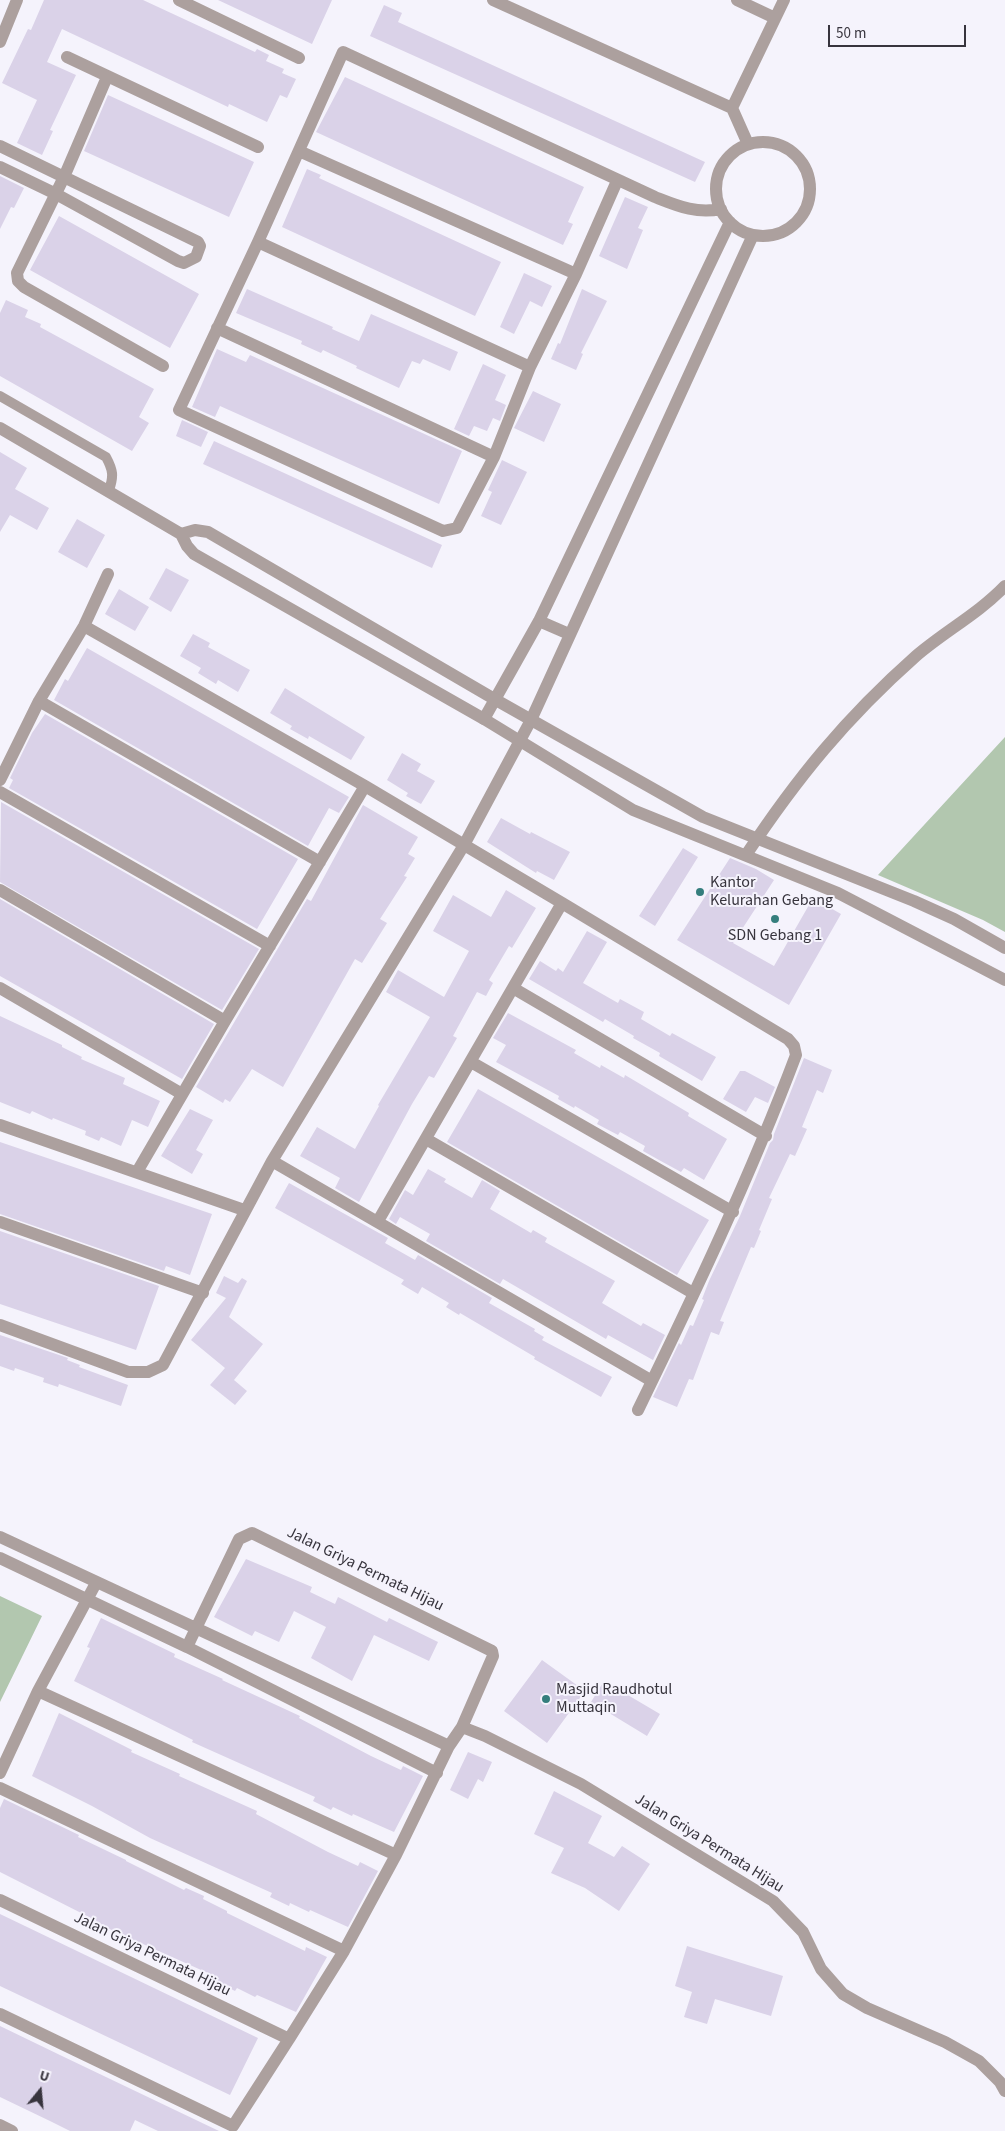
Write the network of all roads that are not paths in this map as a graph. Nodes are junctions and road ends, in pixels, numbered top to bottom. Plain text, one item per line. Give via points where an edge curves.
1 (17, 0) edge
2 (179, 0) edge
3 (493, 0) edge
4 (737, 0) edge
5 (784, 0) edge
6 (775, 18) junction
7 (0, 42) edge
8 (67, 57) dead end
9 (298, 58) dead end
10 (107, 77) junction
11 (732, 108) junction
12 (748, 144) junction
13 (0, 146) edge
14 (258, 147) dead end
15 (300, 151) junction
16 (0, 167) edge
17 (64, 177) junction
18 (617, 181) junction
19 (56, 194) junction
20 (721, 209) junction
21 (730, 222) junction
22 (753, 235) junction
23 (258, 242) junction
24 (576, 274) junction
25 (217, 328) junction
26 (163, 366) dead end
27 (530, 367) junction
28 (0, 396) edge
29 (0, 428) edge
30 (494, 457) junction
31 (109, 490) junction
32 (181, 534) junction
33 (108, 574) dead end
34 (1005, 586) edge
35 (539, 621) junction
36 (84, 626) junction
37 (569, 634) junction
38 (496, 700) junction
39 (39, 701) junction
40 (484, 719) junction
41 (531, 720) junction
42 (520, 742) junction
43 (0, 780) edge
44 (365, 786) junction
45 (0, 792) edge
46 (757, 838) junction
47 (464, 845) junction
48 (746, 855) junction
49 (320, 862) junction
50 (0, 890) edge
51 (562, 903) junction
52 (270, 946) junction
53 (1005, 948) edge
54 (1005, 980) edge
55 (0, 988) edge
56 (513, 988) junction
57 (225, 1020) junction
58 (470, 1062) junction
59 (182, 1094) junction
60 (0, 1125) edge
61 (766, 1136) junction
62 (426, 1139) junction
63 (272, 1161) junction
64 (137, 1172) junction
65 (244, 1210) junction
66 (732, 1212) junction
67 (378, 1221) junction
68 (0, 1222) edge
69 (202, 1293) junction
70 (693, 1293) junction
71 (0, 1325) edge
72 (652, 1381) junction
73 (638, 1410) dead end
74 (0, 1537) edge
75 (0, 1558) edge
76 (96, 1583) junction
77 (86, 1601) junction
78 (196, 1629) junction
79 (187, 1647) junction
80 (38, 1691) junction
81 (462, 1727) junction
82 (449, 1746) junction
83 (0, 1772) edge
84 (437, 1773) junction
85 (0, 1788) edge
86 (396, 1855) junction
87 (0, 1900) edge
88 (344, 1951) junction
89 (0, 2014) edge
90 (290, 2039) junction
91 (1005, 2091) edge
92 (0, 2125) edge
93 (232, 2129) edge
94 (12, 2131) edge

1 - 7 street
2 - 9 street
3 - 11 street
4 - 6 street
5 - 6 street
6 - 11 street
8 - 10 street
10 - 14 street
10 - 17 street
11 - 12 street
12 - 20 street via 723,164 717,186
12 - 22 street via 778,144 791,151 809,175 811,190 801,218 790,228 776,234
13 - 17 street
15 - 18 street via 343,52
15 - 23 street
15 - 24 street
16 - 19 street
17 - 19 street
17 - 19 street via 198,242 200,246 196,257 184,263 178,261
18 - 20 street via 687,210 706,212
18 - 24 street
19 - 26 street via 17,273 18,281
20 - 21 street
21 - 22 street
21 - 35 street
22 - 37 street
23 - 25 street
23 - 27 street
24 - 27 street
25 - 30 street
25 - 30 street via 179,410 443,531 457,528
27 - 30 street
28 - 31 lane via 106,457 112,469
29 - 31 street
31 - 32 street
32 - 38 street via 195,530 208,532
32 - 40 street via 194,554
33 - 36 street
34 - 46 street via 985,606 931,643 844,726 796,781
35 - 37 street
35 - 38 street
36 - 39 street
36 - 44 street
37 - 41 street
38 - 40 street
38 - 41 street
39 - 43 street
39 - 49 street
40 - 42 street
41 - 42 street
41 - 46 street via 703,817
42 - 47 street
42 - 48 street via 633,810
44 - 47 street
44 - 49 street
45 - 52 street
46 - 48 street
46 - 53 street via 914,901
47 - 51 street
47 - 63 street
48 - 54 street via 862,904
49 - 52 street
50 - 57 street
51 - 56 street
51 - 61 street via 788,1039 796,1055
52 - 57 street
55 - 59 street
56 - 58 street
56 - 61 street
57 - 59 street
58 - 62 street
58 - 66 street
59 - 64 street
60 - 64 street
61 - 66 street
62 - 67 street
62 - 70 street
63 - 65 street
63 - 67 street
64 - 65 street
65 - 69 street
66 - 70 street
67 - 72 street
68 - 69 street
69 - 71 street via 163,1365 148,1372 128,1372
70 - 72 street
72 - 73 street
74 - 76 street
75 - 77 street
76 - 77 street
76 - 78 street
77 - 79 street
77 - 80 street
78 - 79 street, Jalan Griya Permata Hijau
78 - 81 street, Jalan Griya Permata Hijau via 239,1539 252,1533 492,1651 493,1656
78 - 82 street
79 - 84 street
80 - 83 street
80 - 86 street
81 - 82 street, Jalan Griya Permata Hijau
81 - 91 street, Jalan Griya Permata Hijau via 581,1784 773,1902 803,1932 821,1969 843,1994 945,2042 979,2062
82 - 84 street, Jalan Griya Permata Hijau
84 - 86 street, Jalan Griya Permata Hijau
85 - 88 street
86 - 88 street, Jalan Griya Permata Hijau
87 - 90 street, Jalan Griya Permata Hijau
88 - 90 street, Jalan Griya Permata Hijau
89 - 93 street, Jalan Griya Permata Hijau
90 - 93 street, Jalan Griya Permata Hijau
92 - 94 street

